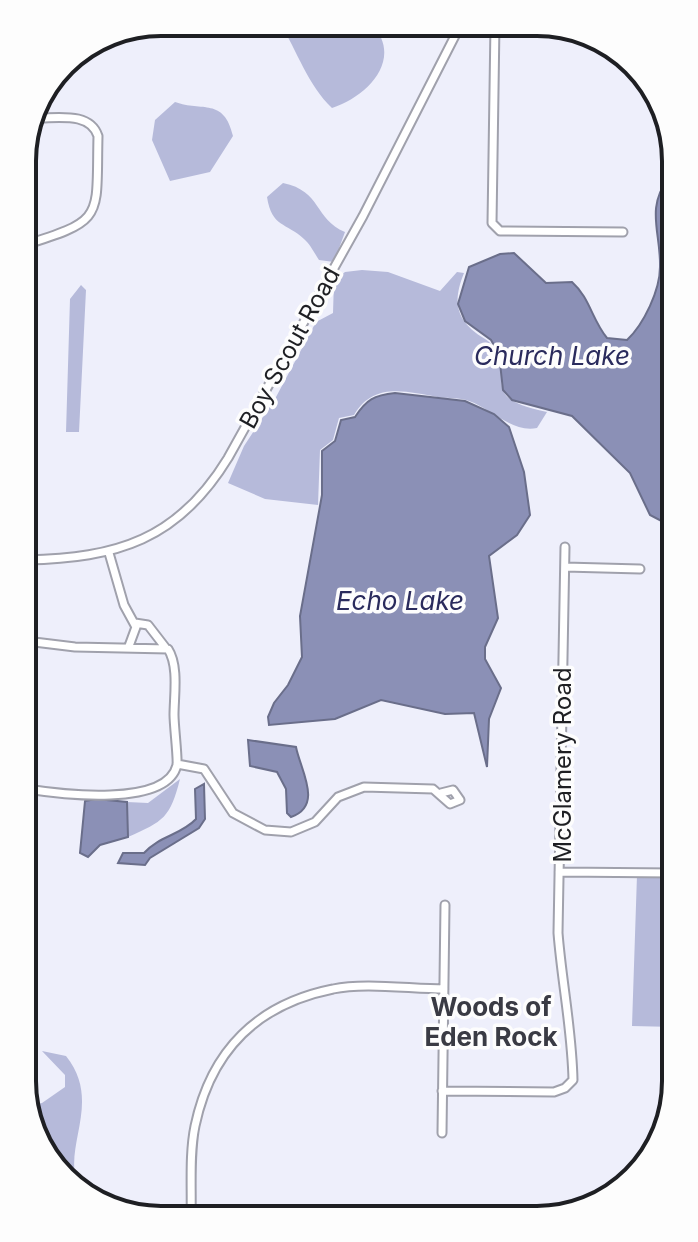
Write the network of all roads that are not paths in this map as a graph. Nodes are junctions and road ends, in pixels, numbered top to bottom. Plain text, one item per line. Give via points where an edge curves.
1 (455, 36) edge
2 (495, 36) edge
3 (44, 118) edge
4 (623, 232) dead end
5 (36, 241) edge
6 (565, 547) dead end
7 (109, 553) junction
8 (36, 559) edge
9 (565, 567) junction
10 (640, 569) dead end
11 (135, 623) junction
12 (36, 642) edge
13 (129, 646) junction
14 (165, 647) junction
15 (177, 764) junction
16 (36, 790) edge
17 (441, 793) dead end
18 (559, 872) junction
19 (662, 873) edge
20 (445, 905) dead end
21 (444, 989) junction
22 (442, 1091) junction
23 (442, 1133) dead end
24 (191, 1206) edge

1 - 7 street, Boy Scout Road via 363,216 216,477 169,525
2 - 4 street via 492,223 500,231
3 - 5 street via 83,119 95,127 97,201 76,229
6 - 9 street, McGlamery Road
7 - 8 street, Boy Scout Road
7 - 11 street via 124,605
9 - 10 street
9 - 18 street, McGlamery Road
11 - 13 street
11 - 14 street via 148,625
12 - 13 street
13 - 14 street
14 - 15 street via 174,665
15 - 16 street via 165,782 123,795
15 - 17 street via 204,769 233,813 265,830 291,832 315,822 338,797 364,787
18 - 19 street, McGlamery Road
18 - 22 street via 558,933 572,1025 573,1080 554,1092
20 - 21 street
21 - 22 street
21 - 24 street via 335,988 276,1007 245,1029 211,1073 194,1127
22 - 23 street

